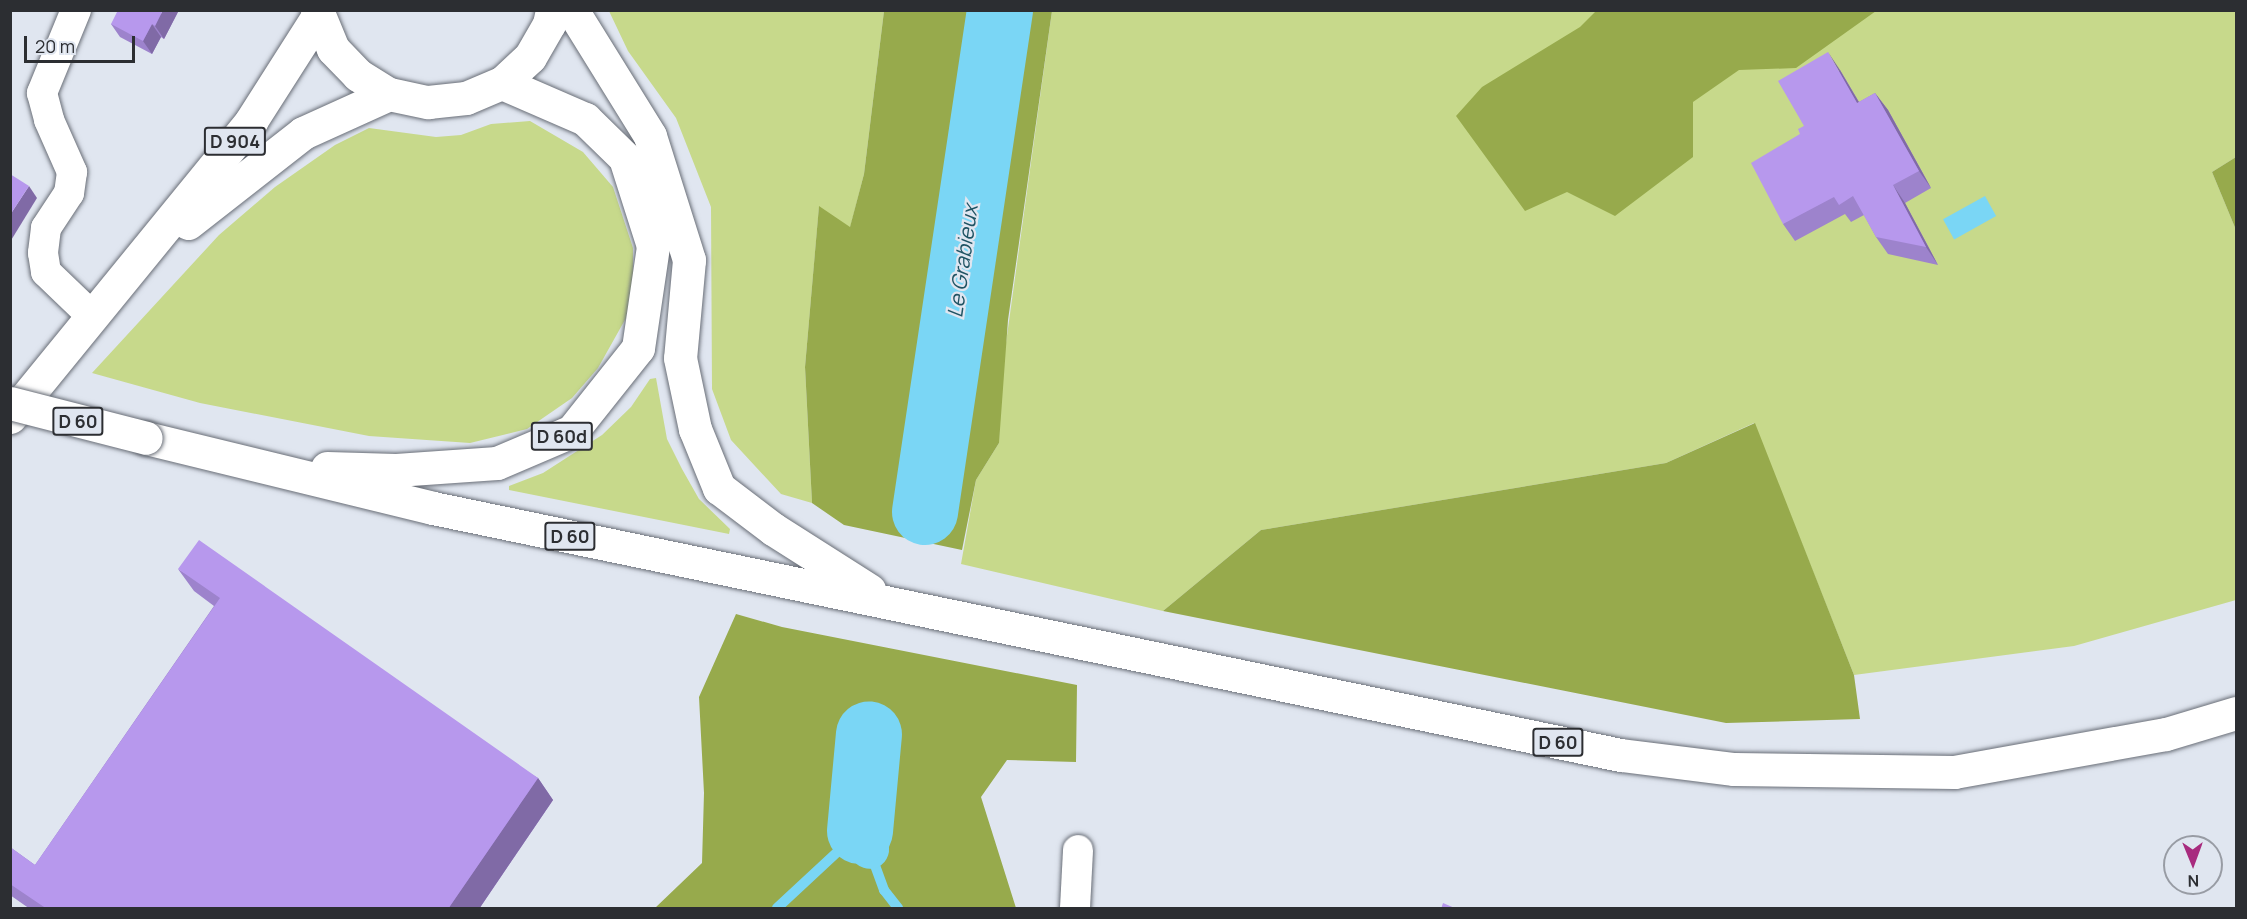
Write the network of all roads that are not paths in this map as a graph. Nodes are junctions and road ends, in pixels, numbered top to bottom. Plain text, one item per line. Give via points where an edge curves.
1 (552, 10) edge
2 (572, 10) edge
3 (74, 11) edge
4 (317, 14) edge
5 (502, 82) junction
6 (389, 94) junction
7 (142, 259) junction
8 (93, 317) junction
9 (10, 403) edge
10 (10, 417) edge
11 (255, 466) junction
12 (886, 600) junction
13 (2236, 713) edge
14 (1078, 850) dead end
15 (1075, 909) edge

1 - 5 main road via 549,24 530,57
2 - 12 main road via 650,136 689,260 680,358 695,429 719,488 773,529
3 - 8 street via 42,93 41,116 72,172 69,193 46,228 46,272
4 - 6 main road via 340,55 358,75
4 - 7 main road, D 904 via 251,121
5 - 6 main road via 466,99 428,102
5 - 11 main road, D 60d via 585,119 626,158 653,246 638,348 572,432 496,463 396,470
6 - 7 main road, D 904 via 303,133
7 - 8 main road, D 904
8 - 10 main road, D 904
9 - 11 main road, D 60, bridge
11 - 12 main road, D 60 via 433,507
12 - 13 main road, D 60 via 1328,697 1621,755 1734,769 1954,772 2166,734
14 - 15 street

